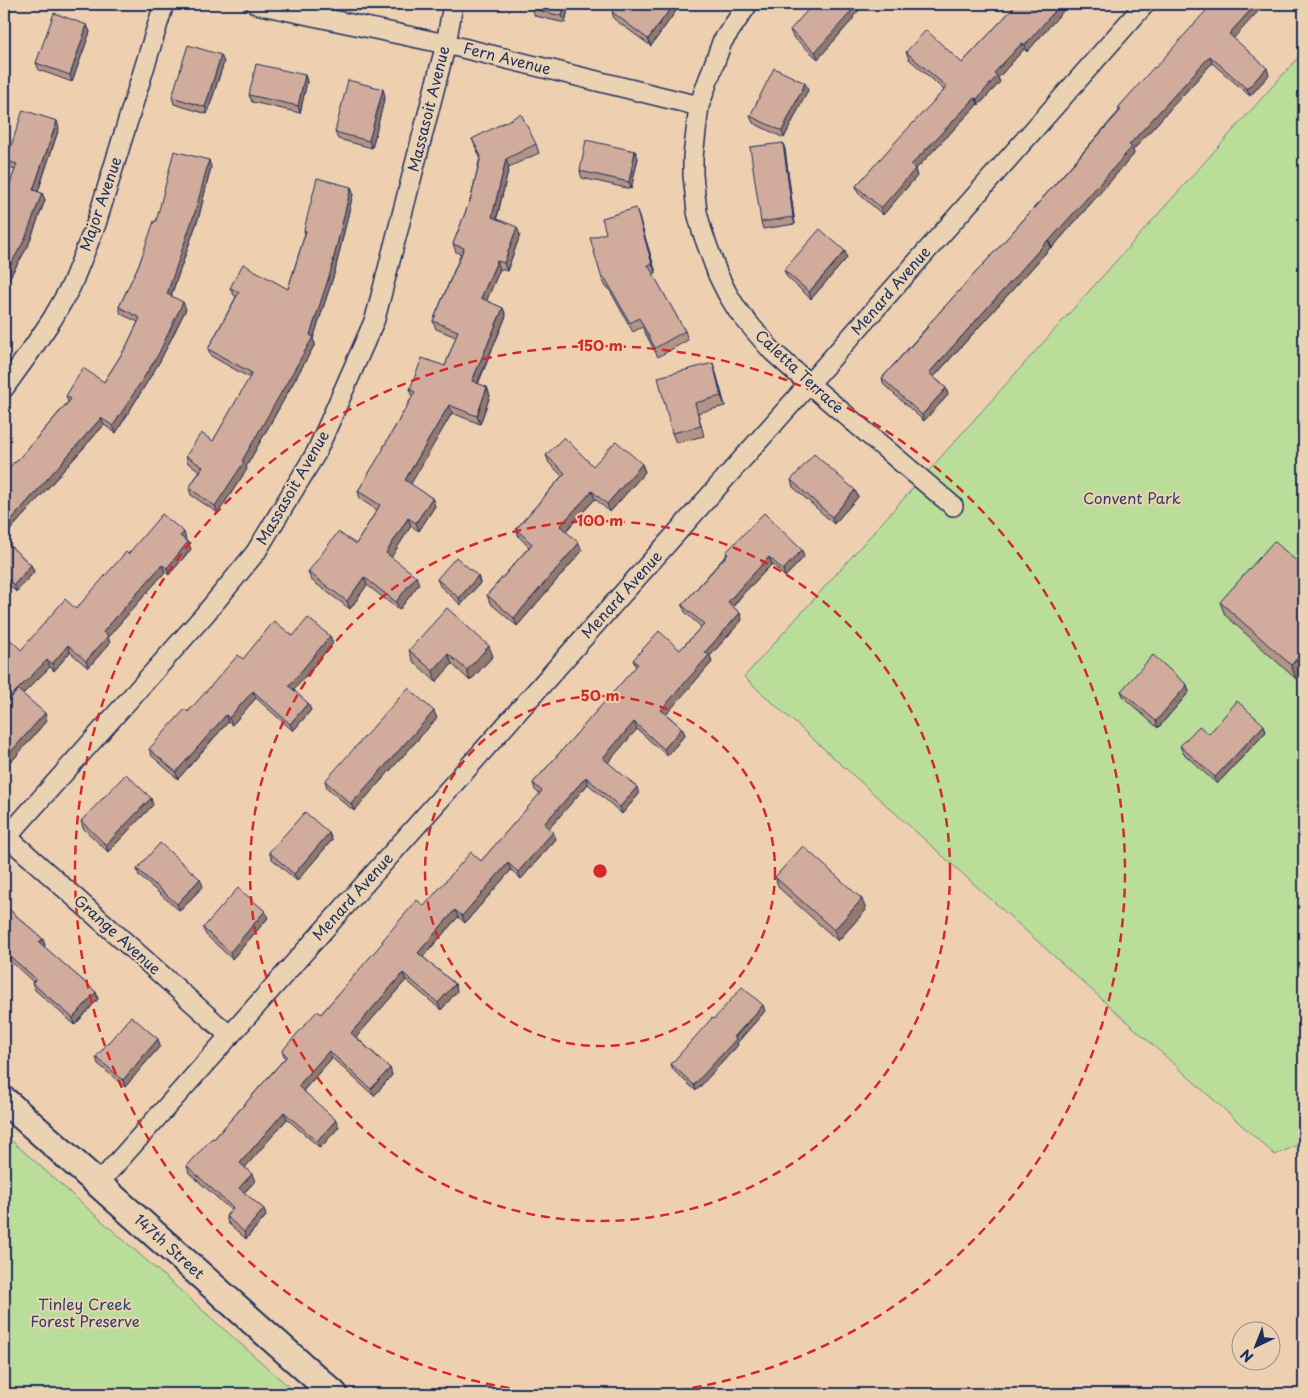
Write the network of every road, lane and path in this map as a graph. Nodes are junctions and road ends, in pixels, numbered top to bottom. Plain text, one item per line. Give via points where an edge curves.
1 (164, 4) edge
2 (256, 4) edge
3 (453, 4) edge
4 (748, 4) edge
5 (1144, 4) edge
6 (446, 44) junction
7 (699, 106) junction
8 (809, 384) junction
9 (4, 388) edge
10 (953, 506) dead end
11 (5, 835) edge
12 (230, 1036) junction
13 (4, 1100) edge
14 (98, 1184) junction
15 (334, 1394) edge

1 - 9 street, Major Avenue via 96,224 71,286 53,318
2 - 6 street, Fern Avenue
3 - 6 street, Massasoit Avenue
4 - 7 street, Caletta Terrace via 722,42
5 - 8 street, Menard Avenue
6 - 7 street, Fern Avenue
6 - 11 street, Massasoit Avenue via 375,319 316,453 256,552
7 - 8 street, Caletta Terrace via 693,157 695,198 702,231 718,275 730,299 756,333
8 - 10 street, Caletta Terrace
8 - 12 street, Menard Avenue
11 - 12 street, Grange Avenue
12 - 14 street, Menard Avenue
13 - 14 main road, 147th Street
14 - 15 main road, 147th Street

